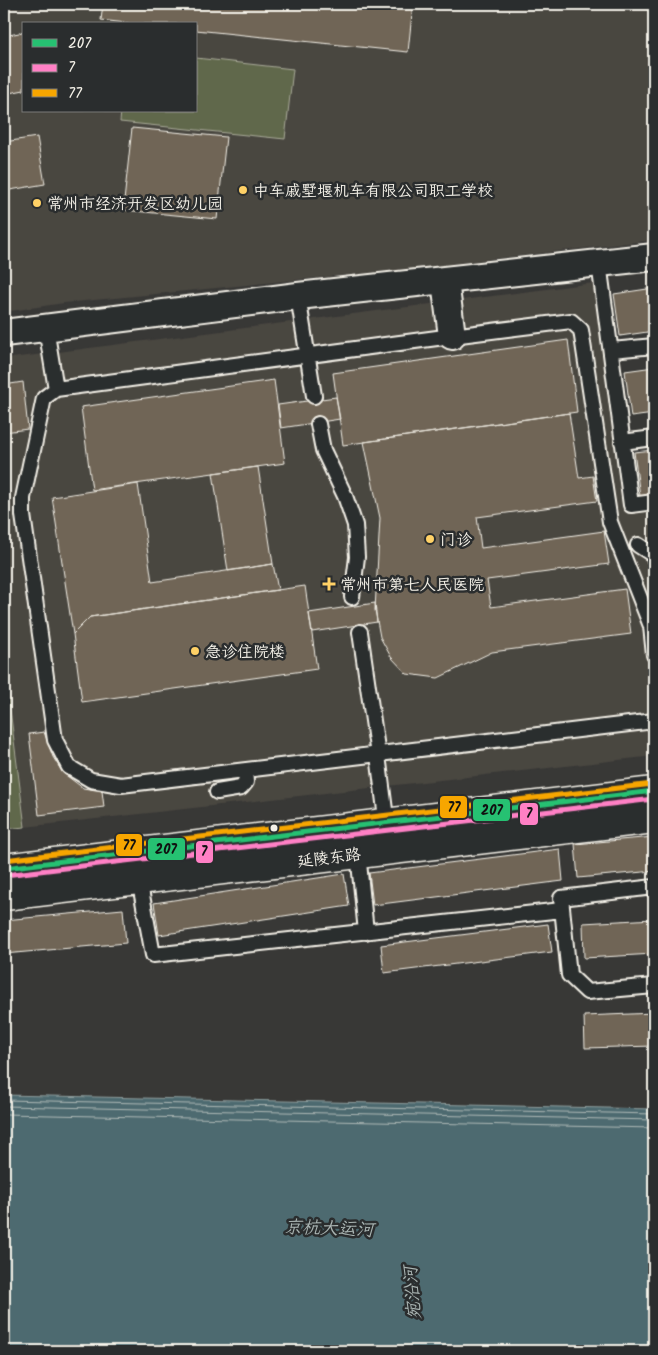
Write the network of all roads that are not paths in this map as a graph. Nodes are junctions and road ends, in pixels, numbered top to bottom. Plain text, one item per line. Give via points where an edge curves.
1 (654, 257) edge
2 (599, 263) junction
3 (446, 281) junction
4 (298, 296) junction
5 (46, 328) junction
6 (4, 333) edge
7 (452, 336) junction
8 (654, 346) edge
9 (612, 350) junction
10 (307, 355) junction
11 (56, 389) junction
12 (314, 396) dead end
13 (318, 424) dead end
14 (654, 438) edge
15 (622, 442) junction
16 (654, 502) edge
17 (638, 545) dead end
18 (654, 558) edge
19 (352, 597) dead end
20 (653, 625) edge
21 (360, 632) dead end
22 (654, 655) edge
23 (654, 722) edge
24 (378, 755) junction
25 (245, 770) junction
26 (654, 791) edge
27 (217, 792) dead end
28 (654, 819) edge
29 (388, 836) junction
30 (358, 853) junction
31 (4, 868) edge
32 (139, 879) junction
33 (654, 887) edge
34 (4, 896) edge
35 (562, 910) junction
36 (366, 932) junction
37 (654, 986) edge

1 - 2 street
2 - 3 street
2 - 9 lane
3 - 4 street
3 - 7 street
4 - 5 street
4 - 10 lane
5 - 6 street
5 - 11 lane
7 - 10 lane
7 - 20 lane via 571,322 581,330 610,522
8 - 9 lane
9 - 15 lane
10 - 11 lane via 172,377
10 - 12 lane
11 - 25 lane via 44,398 22,498 55,740 69,767 91,780 121,785
13 - 19 lane via 323,450 355,525 357,557
14 - 15 lane
15 - 16 lane via 631,505
17 - 18 lane
20 - 22 lane
21 - 24 lane
23 - 24 lane
24 - 25 lane
24 - 29 lane
25 - 27 lane via 246,782 241,788
26 - 29 main road, 延陵东路
28 - 29 main road, 延陵东路
29 - 30 main road, 延陵东路
29 - 31 main road, 延陵东路
30 - 32 main road, 延陵东路
30 - 36 lane
32 - 34 main road, 延陵东路
32 - 36 lane via 153,955
33 - 35 lane via 561,898
35 - 36 lane
35 - 37 lane via 568,975 587,992

